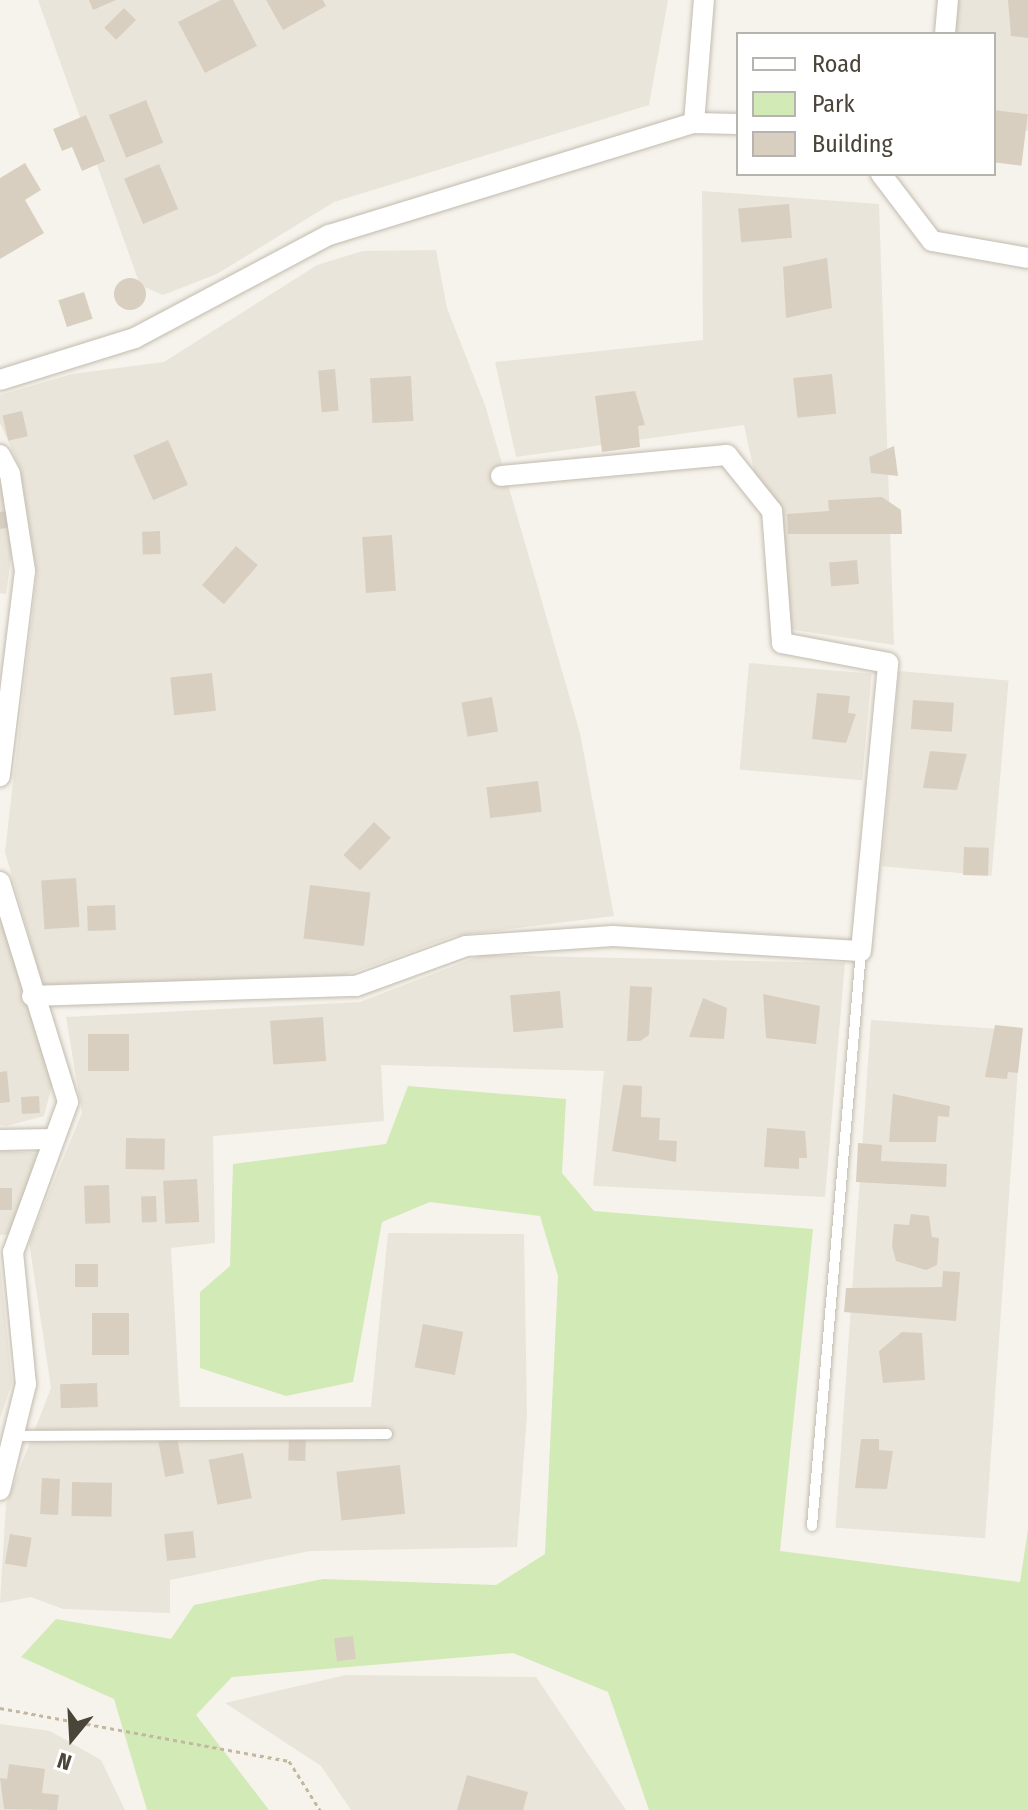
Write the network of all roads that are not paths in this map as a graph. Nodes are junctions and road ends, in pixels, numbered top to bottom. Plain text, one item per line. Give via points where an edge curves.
1 (704, 0) edge
2 (948, 0) edge
3 (945, 32) edge
4 (694, 123) junction
5 (736, 124) edge
6 (883, 176) edge
7 (1028, 258) edge
8 (0, 380) edge
9 (0, 455) edge
10 (501, 476) dead end
11 (8, 605) edge
12 (0, 776) edge
13 (0, 882) edge
14 (861, 951) junction
15 (32, 996) junction
16 (53, 1139) junction
17 (0, 1140) edge
18 (6, 1252) edge
19 (387, 1434) dead end
20 (18, 1436) junction
21 (0, 1490) edge
22 (812, 1526) dead end

1 - 4 street
2 - 3 street
4 - 5 street
4 - 8 street via 329,235 135,338
6 - 7 street via 932,241
9 - 11 street via 10,474 25,571
10 - 14 street via 727,455 772,511 782,643 888,663
11 - 12 street
13 - 15 street
14 - 15 street via 613,936 466,946 356,986
14 - 22 lane
15 - 16 street via 68,1102
16 - 17 street
16 - 18 street
18 - 20 street via 26,1384
19 - 20 lane
20 - 21 street

